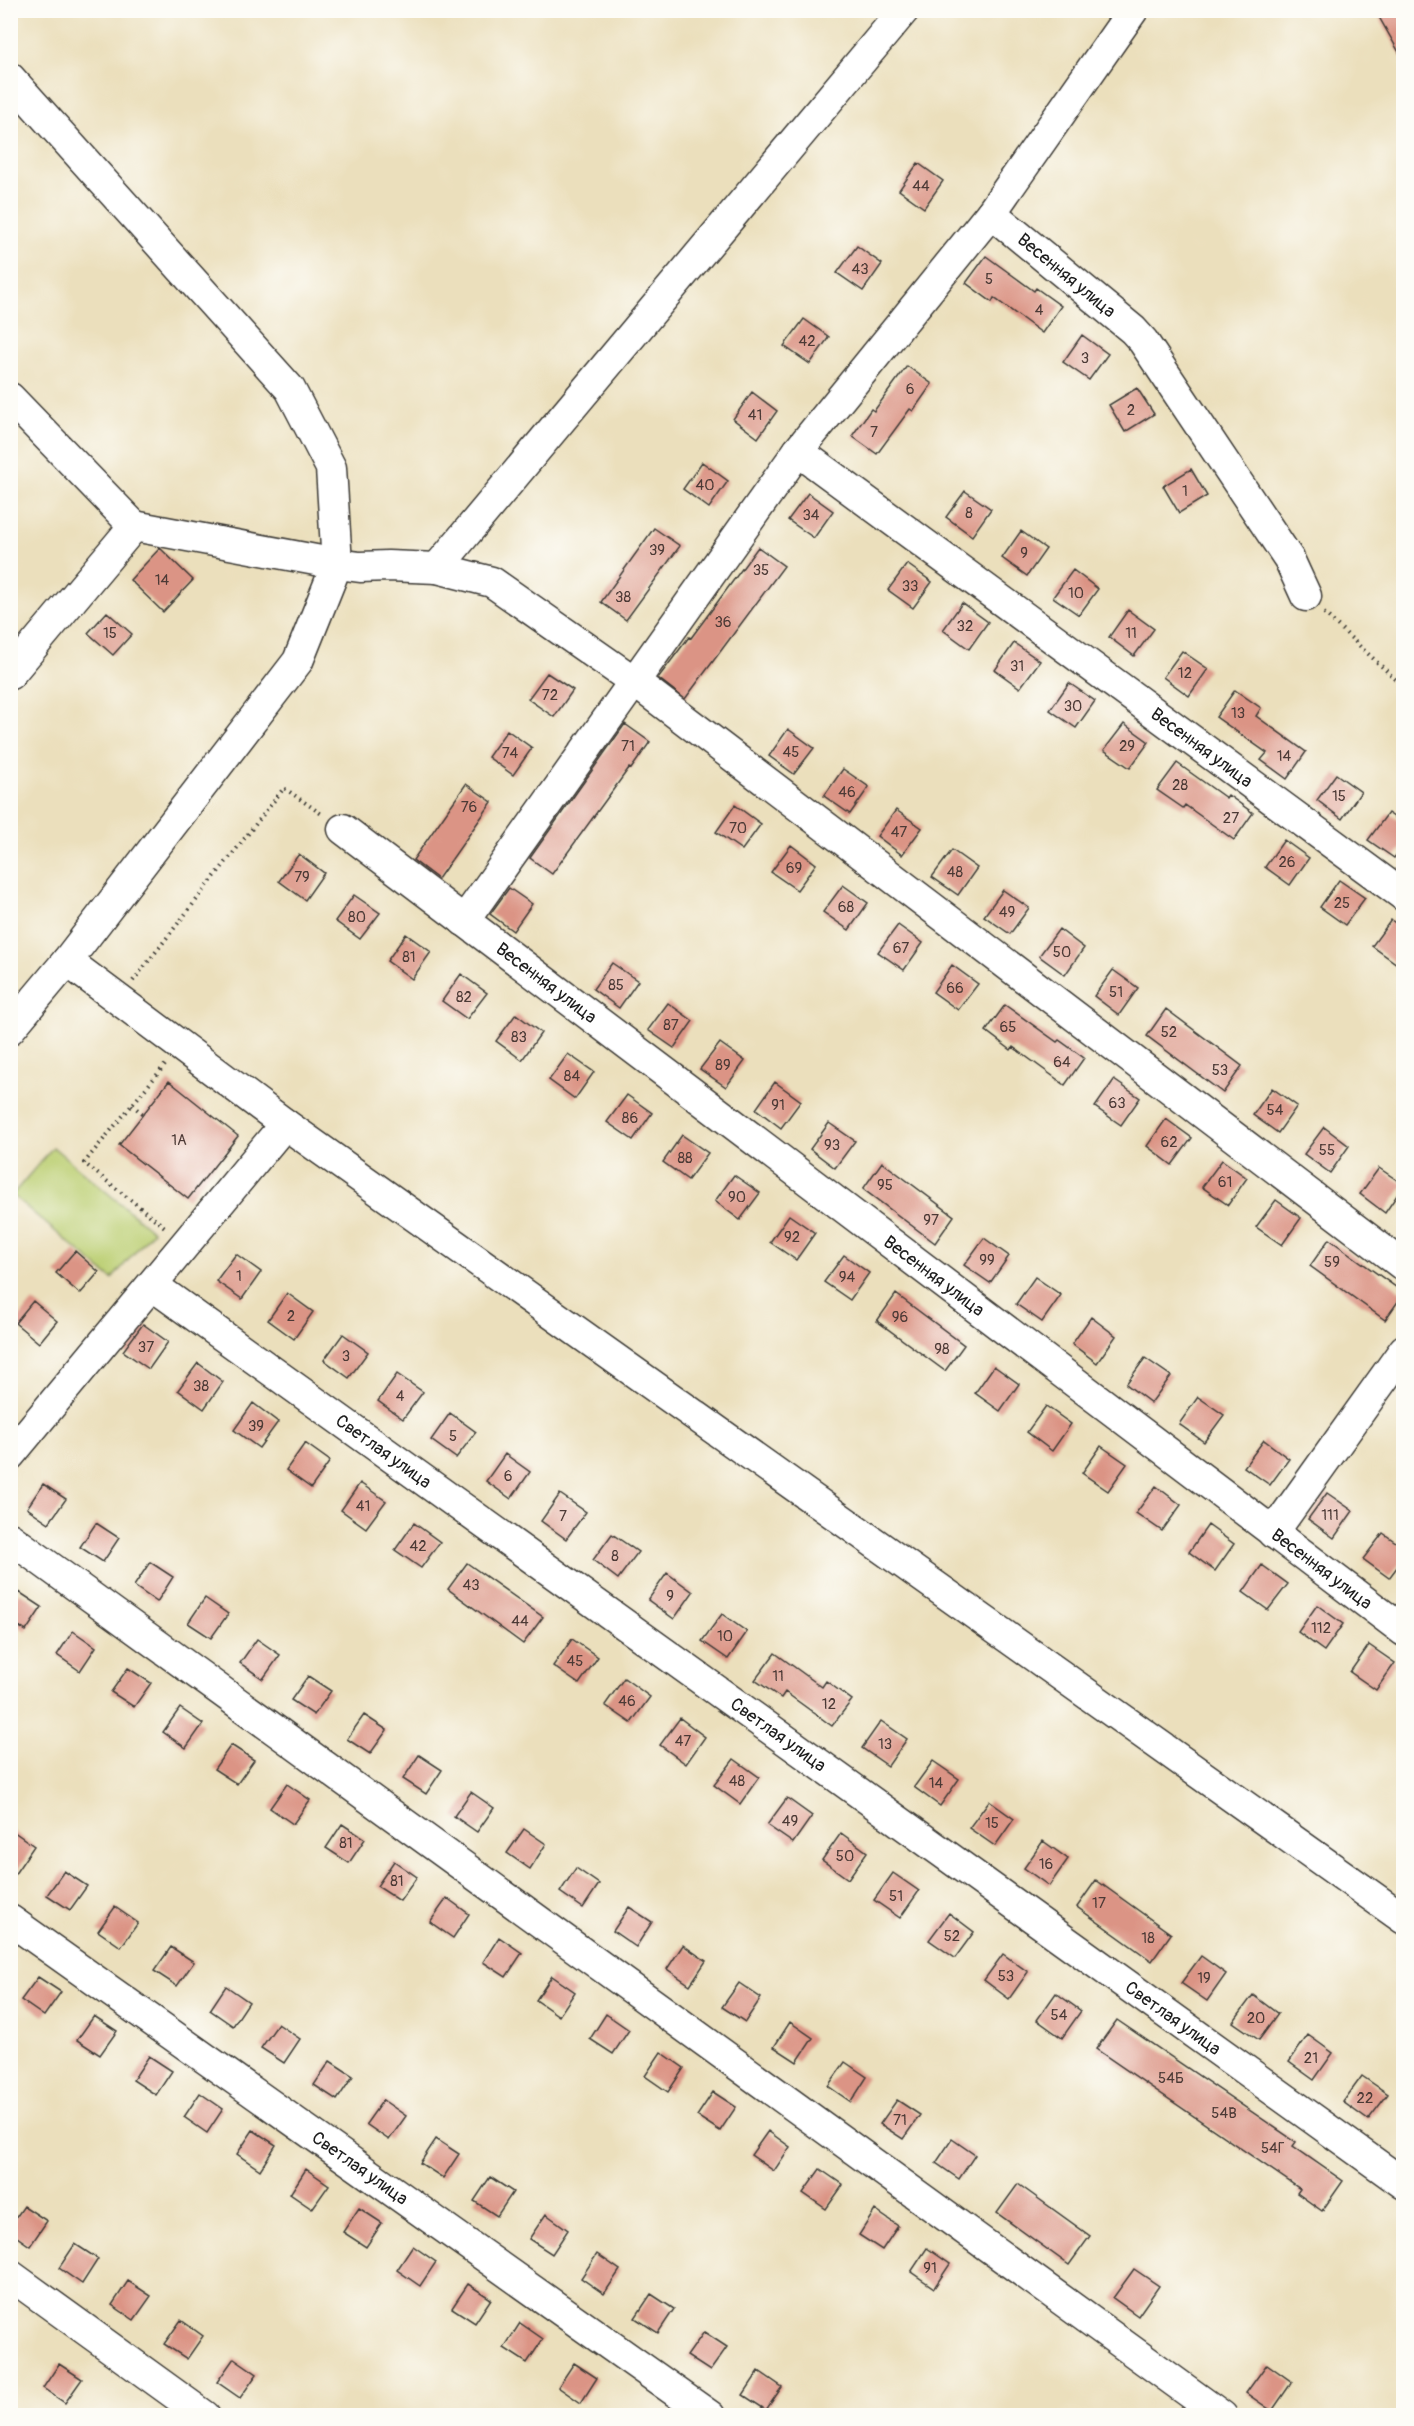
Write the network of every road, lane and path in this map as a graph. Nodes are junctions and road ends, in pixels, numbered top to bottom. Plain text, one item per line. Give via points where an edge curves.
1 (904, 10) edge
2 (1133, 10) edge
3 (10, 78) edge
4 (991, 213) junction
5 (10, 398) edge
6 (798, 451) junction
7 (134, 526) junction
8 (337, 564) junction
9 (437, 568) junction
10 (1306, 596) joint
11 (10, 674) edge
12 (635, 682) junction
13 (1404, 687) edge
14 (343, 829) joint
15 (1404, 896) edge
16 (464, 921) junction
17 (68, 961) junction
18 (119, 1000) junction
19 (10, 1029) edge
20 (181, 1046) junction
21 (132, 1105) junction
22 (143, 1114) dead end
23 (285, 1124) junction
24 (186, 1244) junction
25 (1404, 1266) edge
26 (152, 1285) junction
27 (1404, 1350) edge
28 (10, 1455) edge
29 (1273, 1533) junction
30 (10, 1538) edge
31 (1404, 1631) edge
32 (1404, 1919) edge
33 (10, 1920) edge
34 (1404, 2184) edge
35 (10, 2276) edge
36 (205, 2415) edge
37 (710, 2415) edge
38 (1222, 2415) edge

1 - 9 street
2 - 4 street
3 - 8 street via 290,389 331,468
4 - 6 street
4 - 10 street, Весенняя улица via 1143,341 1289,559
5 - 7 street
6 - 12 street
6 - 15 street, Весенняя улица
7 - 8 street
7 - 11 street
8 - 9 street
8 - 17 street via 298,661
9 - 12 street via 492,582
10 - 13 path
12 - 16 street
12 - 25 street
14 - 16 street, Весенняя улица
14 - 18 path via 284,788
16 - 29 street, Весенняя улица
17 - 18 street
17 - 19 street
18 - 20 street
20 - 21 path
20 - 23 street
21 - 22 path
21 - 24 path via 84,1163
23 - 24 street
23 - 32 street
24 - 26 street
26 - 28 street
26 - 34 street, Светлая улица
27 - 29 street
29 - 31 street, Весенняя улица
30 - 38 street
33 - 37 street, Светлая улица
35 - 36 street

